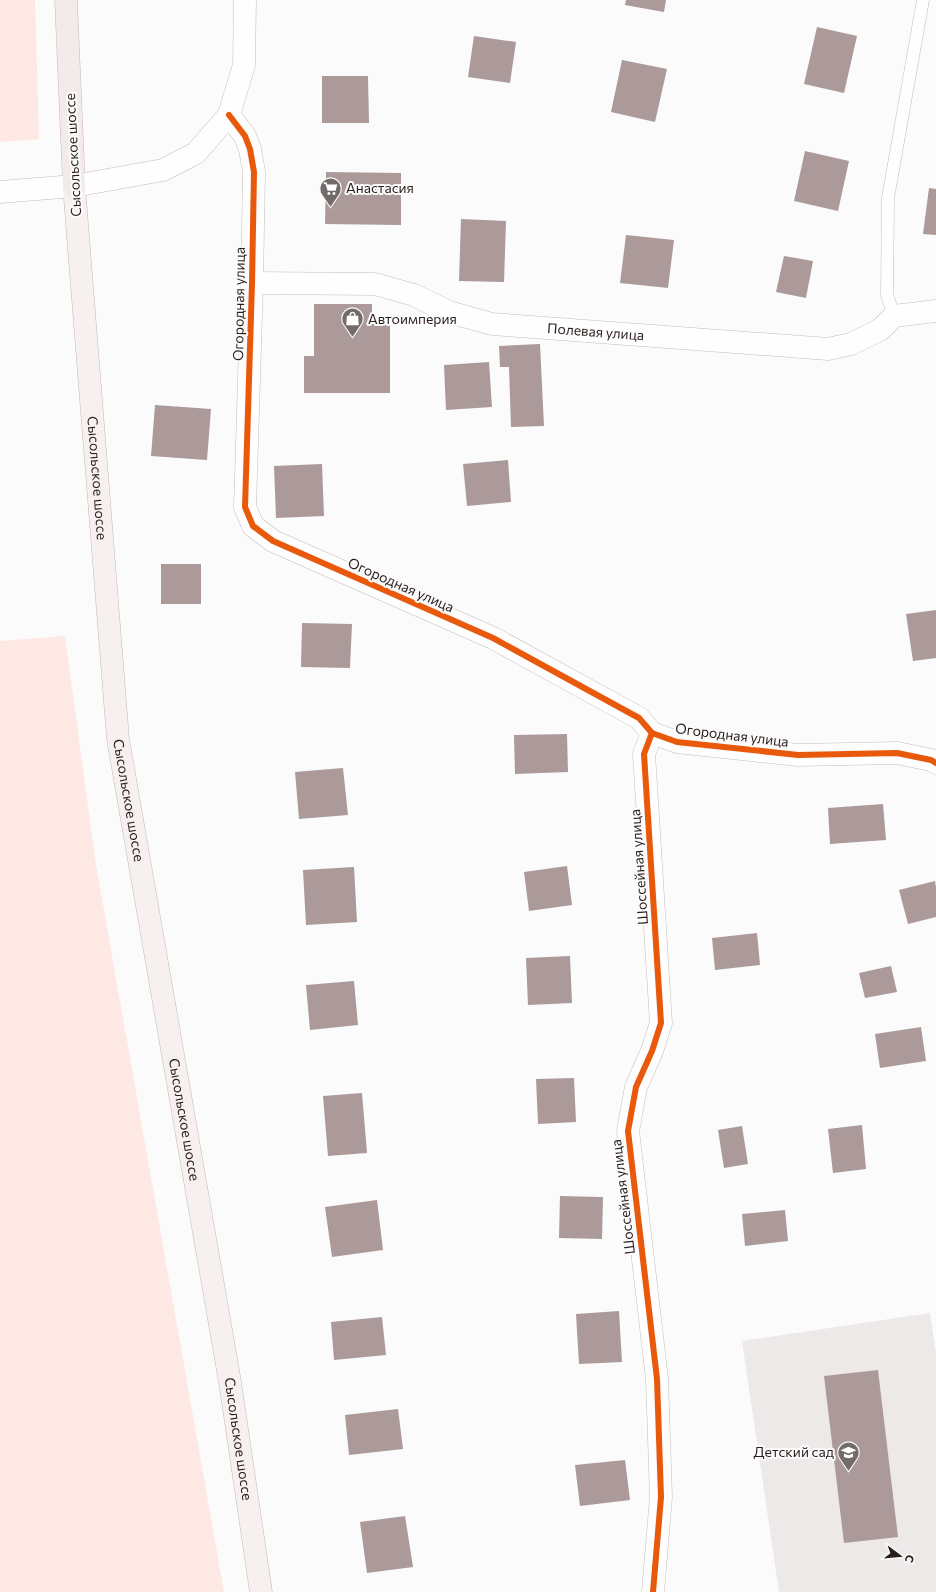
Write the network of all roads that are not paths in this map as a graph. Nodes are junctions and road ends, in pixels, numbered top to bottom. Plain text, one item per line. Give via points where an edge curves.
1 (66, 0) edge
2 (245, 0) edge
3 (924, 0) edge
4 (229, 115) junction
5 (74, 186) junction
6 (0, 192) edge
7 (252, 283) junction
8 (936, 311) edge
9 (894, 316) junction
10 (652, 733) junction
11 (936, 763) edge
12 (261, 1592) edge
13 (653, 1592) edge

1 - 5 highway, Сысольское шоссе
2 - 4 street via 244,65
3 - 9 lane via 888,198 887,295
4 - 5 street via 196,154 164,170
4 - 7 street, Огородная улица via 245,136 254,172
5 - 6 street
5 - 12 main road, Сысольское шоссе via 118,739 230,1382
7 - 9 street, Полевая улица via 375,284 414,295 450,312 492,324 828,349 851,344 880,330
7 - 10 street, Огородная улица via 245,507 254,526 273,541 493,638 639,718
8 - 9 street
10 - 11 street, Огородная улица via 677,742 798,755 898,753
10 - 13 street, Шоссейная улица via 644,754 661,1023 636,1087 628,1131 657,1379 661,1497

